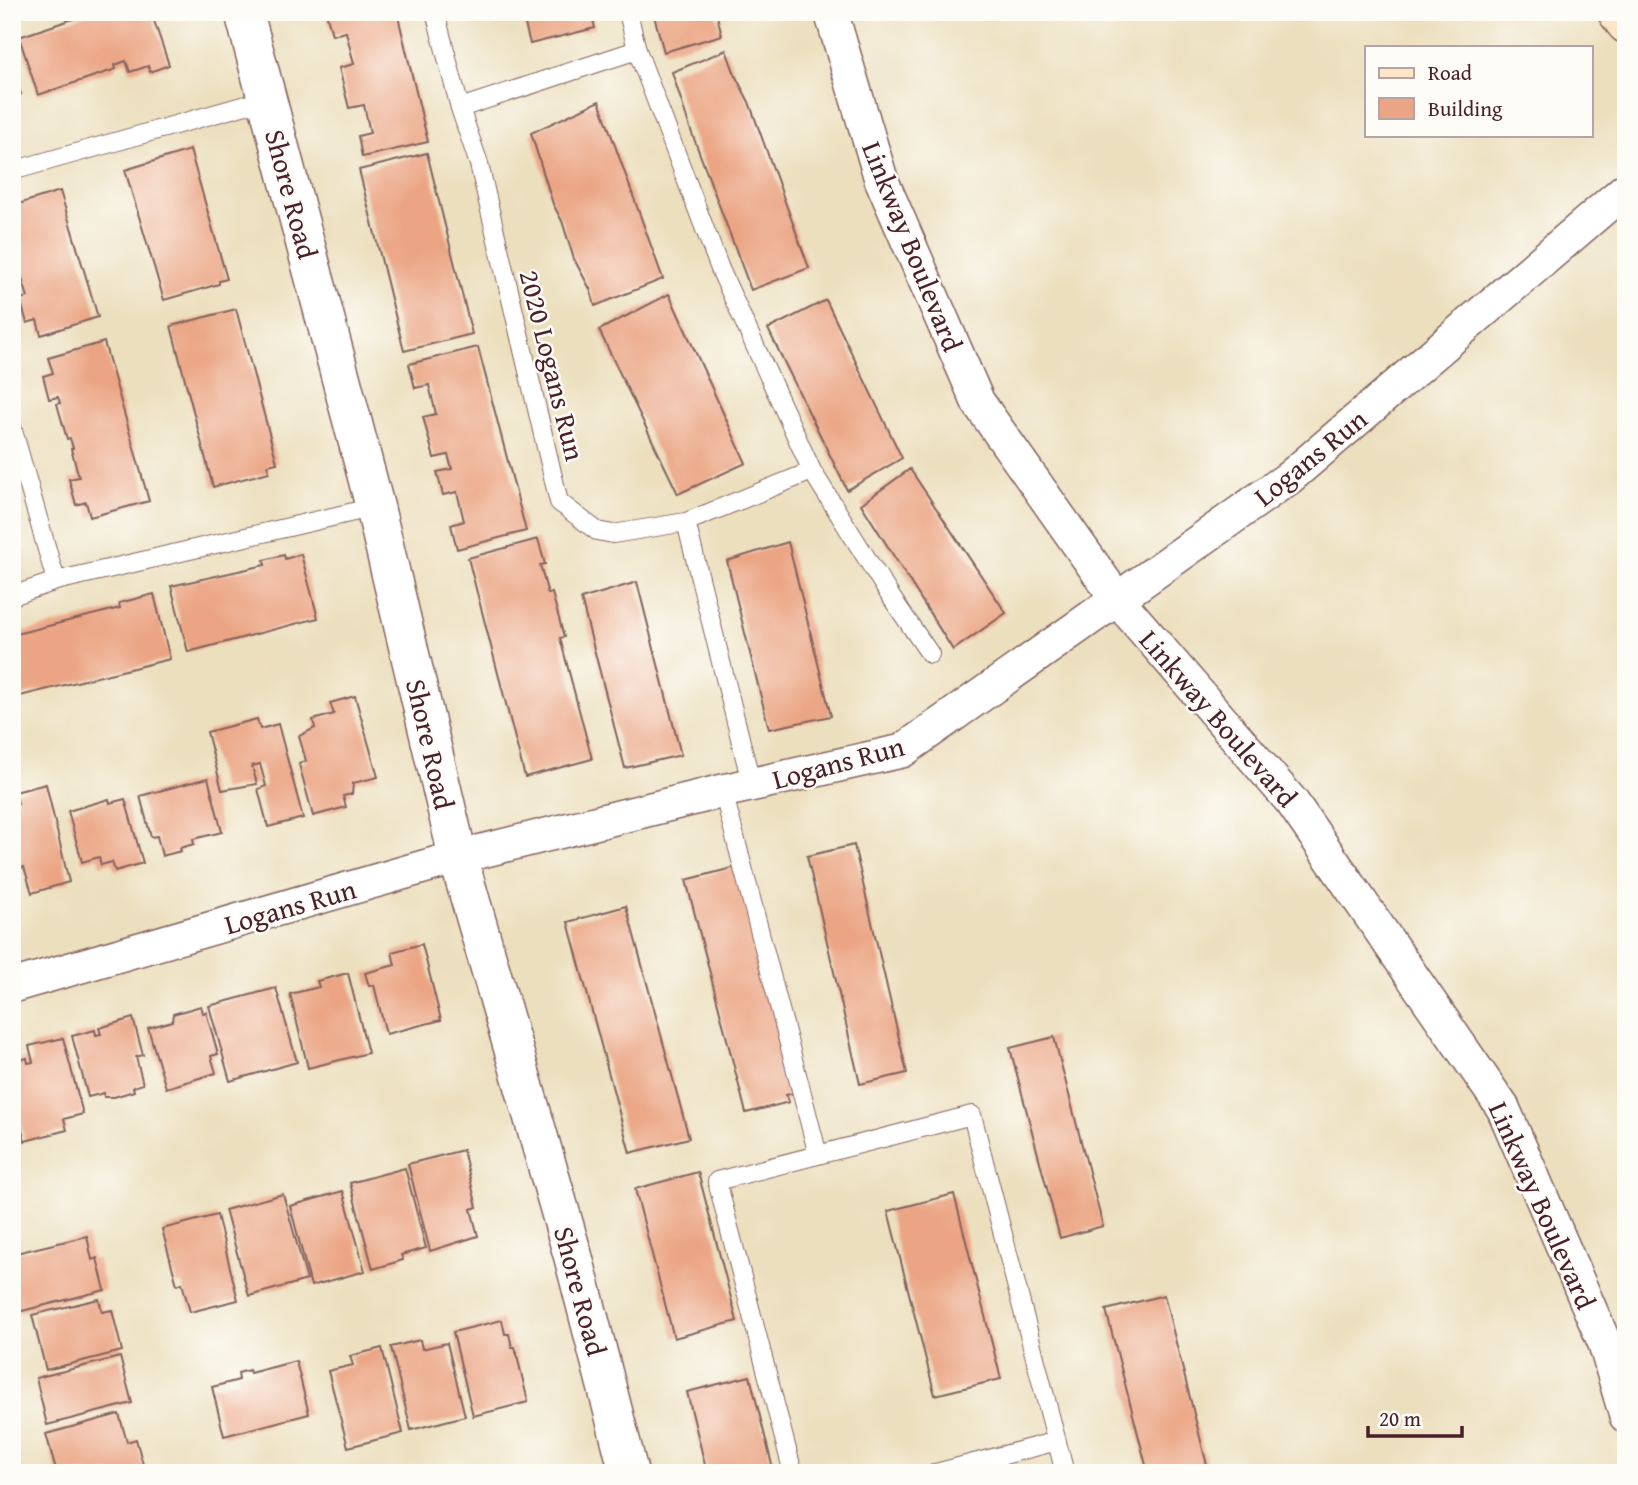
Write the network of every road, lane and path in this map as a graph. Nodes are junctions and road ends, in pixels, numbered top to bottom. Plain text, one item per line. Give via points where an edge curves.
1 (244, 12) edge
2 (435, 12) edge
3 (628, 12) edge
4 (831, 12) edge
5 (1617, 12) edge
6 (1626, 24) edge
7 (637, 50) junction
8 (267, 99) junction
9 (460, 108) junction
10 (12, 171) edge
11 (1626, 188) edge
12 (12, 427) edge
13 (812, 471) junction
14 (375, 507) junction
15 (686, 522) junction
16 (56, 581) junction
17 (12, 596) edge
18 (1117, 599) junction
19 (930, 654) dead end
20 (738, 789) junction
21 (458, 857) junction
22 (12, 986) edge
23 (818, 1155) junction
24 (1626, 1416) edge
25 (1057, 1441) junction
26 (629, 1473) edge
27 (793, 1473) edge
28 (936, 1473) edge
29 (1065, 1473) edge

1 - 8 street, Shore Road
2 - 9 lane, 2020 Logans Run
3 - 7 lane
4 - 18 street, Linkway Boulevard via 881,179 978,402
5 - 6 main road
7 - 9 lane
7 - 13 lane via 720,269
8 - 10 lane
8 - 14 street, Shore Road
9 - 15 lane, 2020 Logans Run via 479,164 559,502 597,531 613,534
11 - 18 street, Logans Run via 1290,477
12 - 16 lane
13 - 15 lane, 2020 Logans Run
13 - 19 lane
14 - 16 lane
14 - 21 street, Shore Road
15 - 20 lane
16 - 17 lane
18 - 20 street, Logans Run via 902,751
18 - 24 street, Linkway Boulevard via 1293,802 1503,1108 1605,1344
20 - 21 street, Logans Run
20 - 23 lane
21 - 22 street, Logans Run
21 - 26 street, Shore Road via 573,1256
23 - 25 lane via 972,1115
23 - 27 lane via 717,1181
25 - 28 lane
25 - 29 lane

